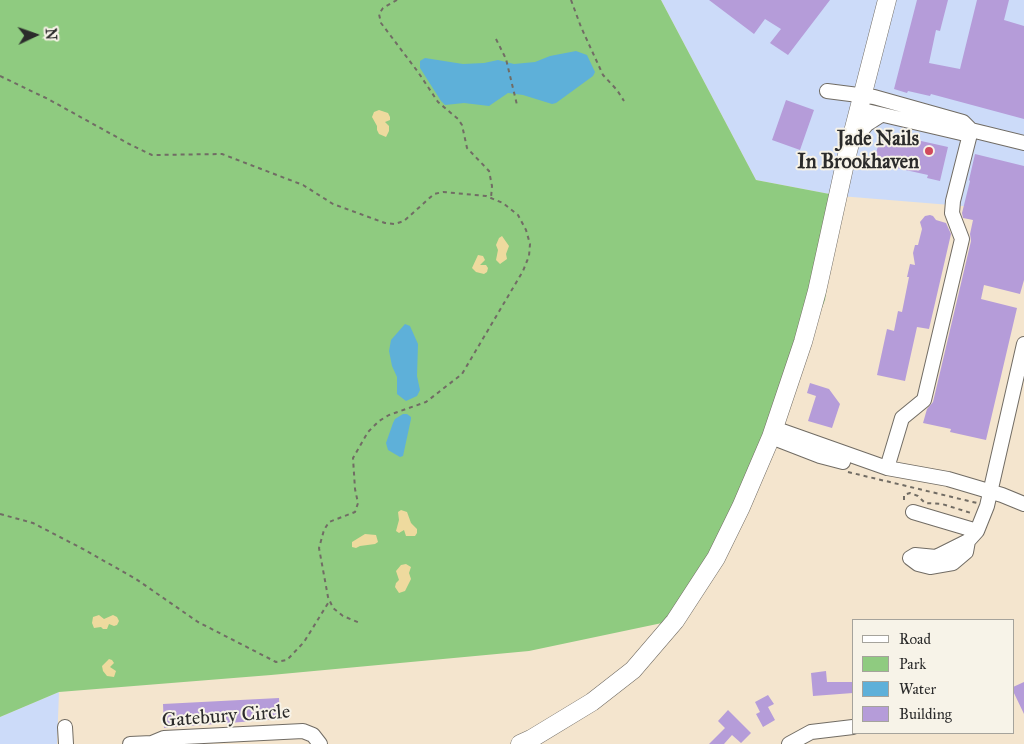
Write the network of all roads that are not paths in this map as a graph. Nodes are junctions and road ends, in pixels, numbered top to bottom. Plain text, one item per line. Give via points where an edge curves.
1 (883, 1) edge
2 (827, 91) dead end
3 (860, 102) junction
4 (881, 115) junction
5 (971, 130) junction
6 (1024, 143) edge
7 (850, 144) junction
8 (1024, 344) edge
9 (773, 433) junction
10 (887, 468) junction
11 (990, 492) junction
12 (1024, 504) edge
13 (913, 512) dead end
14 (972, 536) junction
15 (936, 562) dead end
16 (65, 727) dead end
17 (852, 728) edge
18 (152, 743) edge
19 (66, 744) edge
20 (130, 744) edge
21 (320, 744) edge
22 (520, 744) edge
23 (789, 744) edge

1 - 3 main road
2 - 3 street via 844,94
3 - 4 street
3 - 5 street via 963,122
3 - 7 main road
4 - 5 street via 961,133
4 - 7 street via 867,124
5 - 6 street
5 - 10 street via 952,212 962,239 924,400 902,418
7 - 9 main road via 817,291
8 - 11 street
9 - 10 street via 820,456 866,469
9 - 22 main road via 716,558 663,637 633,670 592,702
10 - 11 street via 948,479
11 - 12 street
11 - 14 street via 987,506
13 - 14 street
14 - 15 street
16 - 19 street
17 - 23 street via 811,732
18 - 20 street, Gatebury Circle
18 - 21 street, Gatebury Circle via 164,738 303,731 313,735

